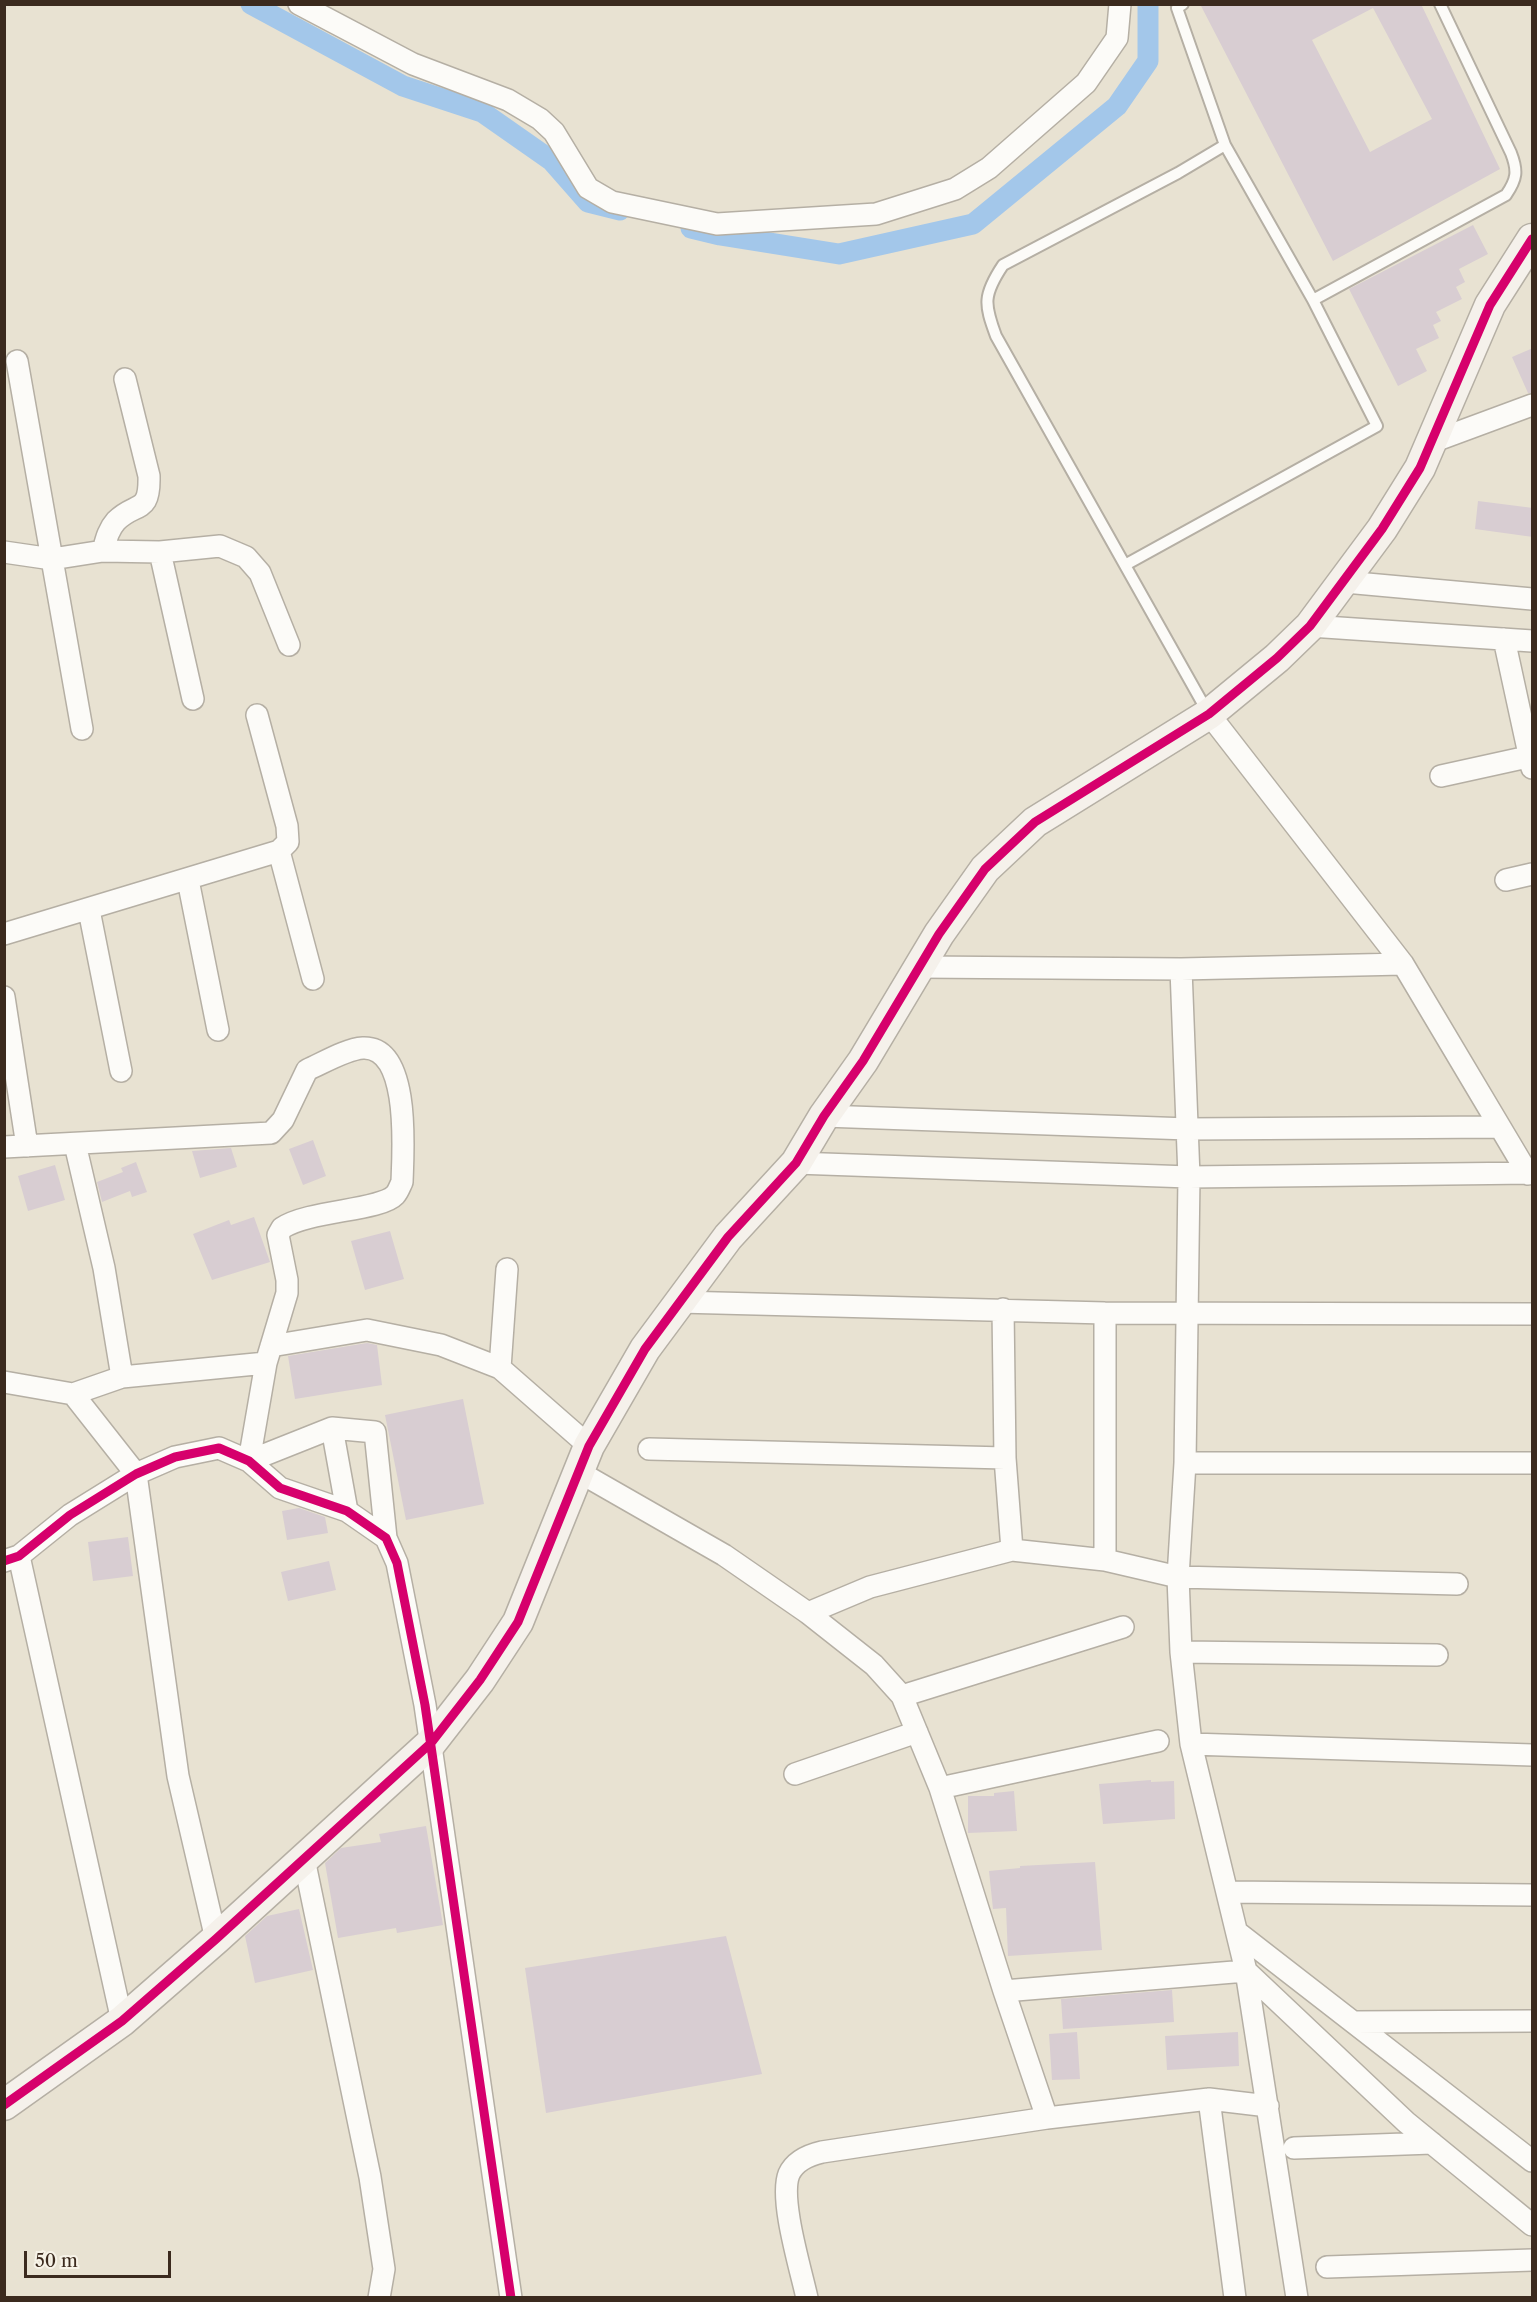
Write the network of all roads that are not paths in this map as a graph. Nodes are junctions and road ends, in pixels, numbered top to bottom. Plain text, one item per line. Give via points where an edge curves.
1 (299, 4) edge
2 (1120, 4) edge
3 (1183, 4) edge
4 (1440, 4) edge
5 (1225, 145) junction
6 (1533, 239) edge
7 (1313, 300) junction
8 (17, 361) dead end
9 (125, 379) dead end
10 (1533, 405) edge
11 (1432, 442) junction
12 (104, 551) junction
13 (4, 552) edge
14 (160, 552) junction
15 (52, 559) junction
16 (1125, 565) junction
17 (1345, 582) junction
18 (1533, 599) edge
19 (1310, 626) junction
20 (1504, 639) junction
21 (1533, 641) edge
22 (289, 645) dead end
23 (194, 699) dead end
24 (1209, 714) junction
25 (257, 715) dead end
26 (82, 729) dead end
27 (1532, 760) edge
28 (1441, 776) dead end
29 (279, 851) junction
30 (1533, 874) edge
31 (188, 880) junction
32 (1506, 880) dead end
33 (89, 910) junction
34 (4, 934) edge
35 (1403, 964) junction
36 (919, 966) junction
37 (1180, 969) junction
38 (313, 979) dead end
39 (4, 997) edge
40 (218, 1030) dead end
41 (121, 1071) dead end
42 (824, 1116) junction
43 (1500, 1127) junction
44 (1188, 1130) junction
45 (75, 1144) junction
46 (27, 1146) junction
47 (4, 1147) edge
48 (796, 1163) junction
49 (1530, 1174) edge
50 (1189, 1177) junction
51 (507, 1269) dead end
52 (679, 1302) junction
53 (1004, 1309) junction
54 (1105, 1313) junction
55 (1188, 1313) junction
56 (1533, 1314) edge
57 (269, 1354) junction
58 (500, 1368) junction
59 (122, 1377) junction
60 (4, 1382) edge
61 (73, 1394) junction
62 (333, 1428) junction
63 (649, 1449) dead end
64 (1005, 1458) junction
65 (584, 1459) junction
66 (249, 1461) junction
67 (1185, 1463) junction
68 (1533, 1463) edge
69 (136, 1474) junction
70 (347, 1511) junction
71 (386, 1538) junction
72 (1012, 1550) junction
73 (11, 1559) edge
74 (1105, 1560) junction
75 (1178, 1577) junction
76 (1457, 1584) dead end
77 (808, 1612) junction
78 (1123, 1627) dead end
79 (1180, 1653) junction
80 (1437, 1655) dead end
81 (902, 1696) junction
82 (917, 1732) junction
83 (1158, 1741) dead end
84 (430, 1743) junction
85 (1191, 1744) junction
86 (1533, 1755) edge
87 (795, 1774) dead end
88 (940, 1788) junction
89 (304, 1859) junction
90 (1227, 1892) junction
91 (1533, 1895) edge
92 (1237, 1932) junction
93 (216, 1940) junction
94 (1246, 1971) junction
95 (1004, 1991) junction
96 (122, 2021) junction
97 (1533, 2021) edge
98 (1355, 2022) junction
99 (1209, 2099) junction
100 (4, 2105) edge
101 (1268, 2106) junction
102 (1047, 2118) junction
103 (1432, 2143) junction
104 (1294, 2148) dead end
105 (1533, 2162) edge
106 (1533, 2225) edge
107 (1533, 2260) edge
108 (1327, 2267) dead end
109 (379, 2298) edge
110 (512, 2298) edge
111 (807, 2298) edge
112 (1235, 2298) edge
113 (1297, 2298) edge

1 - 2 street via 413,64 508,100 540,119 554,132 588,188 597,195 612,202 717,224 876,214 955,189 989,168 1086,83 1117,38
3 - 5 lane via 1177,8
4 - 7 lane via 1511,153 1517,167 1516,181 1506,195
5 - 7 lane
5 - 16 lane via 1003,265 989,286 985,308 996,336
6 - 11 street via 1490,305
7 - 16 lane via 1377,426
8 - 15 street
9 - 12 street via 149,476 149,492 142,507 112,526
10 - 11 street
11 - 17 street via 1420,468
12 - 14 street
12 - 15 street
13 - 15 street
14 - 22 street via 220,546 246,557 260,573
14 - 23 street
15 - 26 street
16 - 24 lane
17 - 18 street
17 - 19 street
19 - 20 street
19 - 24 street
20 - 21 street
20 - 27 street
24 - 35 street
24 - 36 street via 1035,822 985,869
25 - 29 street via 287,825 288,842
27 - 28 street
29 - 31 street
29 - 38 street
30 - 32 street
31 - 33 street
31 - 40 street
33 - 34 street
33 - 41 street
35 - 37 street
35 - 43 street
36 - 37 street
36 - 42 street via 863,1061
37 - 44 street
39 - 46 street
42 - 44 street
42 - 48 street
43 - 44 street
43 - 49 street
44 - 50 street
45 - 46 street
45 - 57 street via 271,1133 283,1120 307,1070 361,1048 375,1049 388,1062 401,1091 402,1182 395,1195 383,1202 306,1217 282,1228 279,1235 287,1293
45 - 59 street via 104,1268
46 - 47 street
48 - 50 street
48 - 52 street via 728,1237
49 - 50 street
50 - 55 street
51 - 58 street
52 - 53 street
52 - 65 street via 645,1349
53 - 54 street
53 - 64 street
54 - 55 street
54 - 74 street
55 - 56 street
55 - 67 street
57 - 58 street via 373,1330 441,1345
57 - 59 street
57 - 66 street
58 - 65 street
59 - 61 street
60 - 61 street
61 - 69 street
62 - 66 street
62 - 70 street
62 - 71 street via 375,1432
63 - 64 street
64 - 72 street
65 - 77 street
65 - 84 street via 518,1622 480,1680
66 - 69 street via 219,1448 175,1457
66 - 70 street via 280,1488
67 - 68 street
67 - 75 street
69 - 73 street via 70,1515
69 - 93 street via 178,1776
70 - 71 street
71 - 84 street via 405,1598
72 - 74 street
72 - 77 street via 870,1587
73 - 96 street
74 - 75 street
75 - 76 street
75 - 79 street
77 - 81 street via 874,1665
78 - 81 street
79 - 80 street
79 - 85 street
81 - 82 street
82 - 87 street
82 - 88 street
83 - 88 street
84 - 89 street
84 - 110 street
85 - 86 street
85 - 90 street
88 - 95 street
89 - 93 street
89 - 109 street via 370,2177 384,2268
90 - 91 street
90 - 92 street
92 - 94 street
92 - 98 street
93 - 96 street
94 - 95 street
94 - 101 street
94 - 103 street
95 - 102 street
96 - 100 street
97 - 98 street
98 - 105 street
99 - 101 street
99 - 102 street
99 - 112 street
101 - 113 street
102 - 111 street via 822,2152 798,2163 789,2175 787,2197
103 - 104 street
103 - 106 street
107 - 108 street

